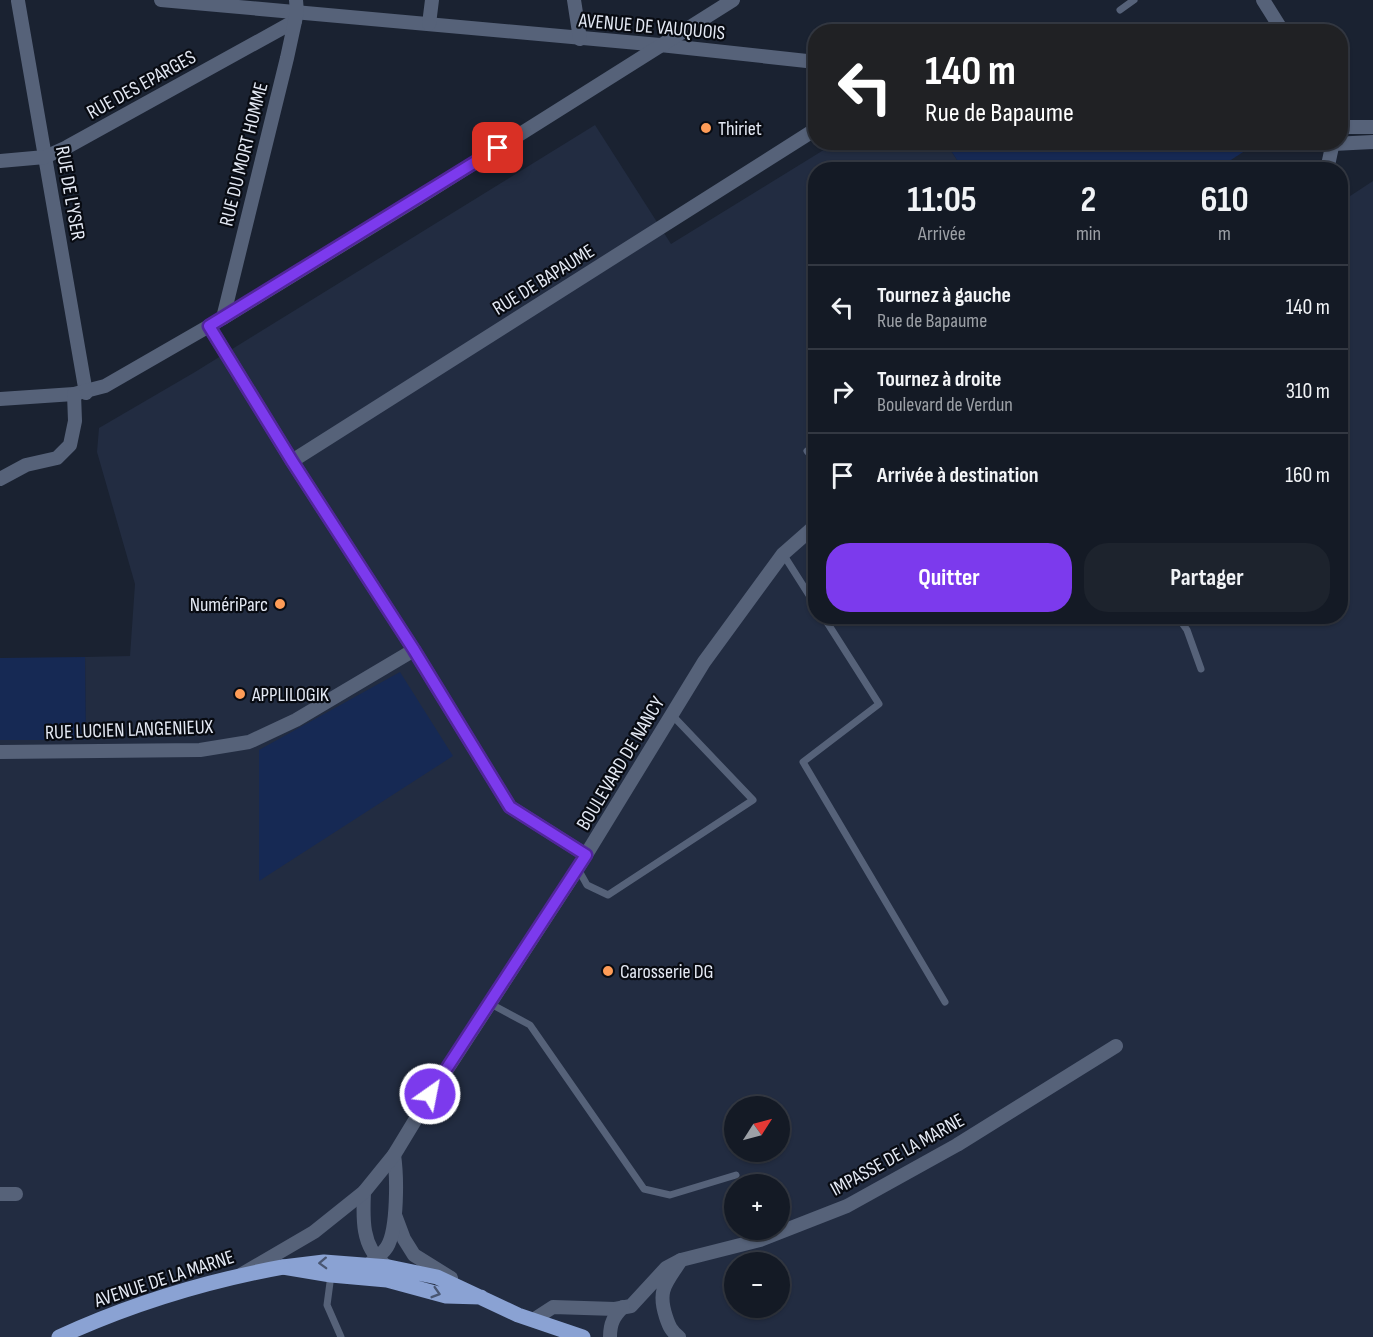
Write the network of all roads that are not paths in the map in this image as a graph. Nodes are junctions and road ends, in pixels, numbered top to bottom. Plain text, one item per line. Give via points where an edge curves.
1 (15, 0) edge
2 (161, 0) edge
3 (432, 0) edge
4 (574, 0) edge
5 (733, 0) edge
6 (1134, 0) edge
7 (1263, 0) edge
8 (1120, 10) dead end
9 (296, 11) edge
10 (429, 24) junction
11 (1278, 24) edge
12 (580, 39) junction
13 (660, 45) junction
14 (808, 61) edge
15 (1348, 127) edge
16 (1373, 127) edge
17 (808, 134) edge
18 (1373, 142) edge
19 (1348, 143) edge
20 (45, 158) junction
21 (0, 161) edge
22 (223, 318) junction
23 (209, 326) junction
24 (80, 393) junction
25 (0, 399) edge
26 (292, 461) junction
27 (0, 479) edge
28 (808, 532) edge
29 (783, 554) junction
30 (808, 593) edge
31 (828, 624) edge
32 (1183, 624) edge
33 (414, 650) junction
34 (1201, 669) dead end
35 (672, 715) junction
36 (0, 752) edge
37 (586, 855) junction
38 (578, 869) junction
39 (945, 1002) dead end
40 (489, 1004) junction
41 (1116, 1046) dead end
42 (394, 1155) junction
43 (724, 1179) edge
44 (364, 1192) junction
45 (0, 1194) edge
46 (16, 1194) dead end
47 (395, 1215) junction
48 (681, 1260) junction
49 (377, 1263) junction
50 (283, 1267) junction
51 (241, 1274) junction
52 (331, 1275) junction
53 (352, 1277) junction
54 (413, 1286) junction
55 (481, 1297) junction
56 (623, 1307) junction
57 (533, 1320) junction
58 (671, 1334) edge
59 (59, 1337) edge
60 (341, 1337) edge
61 (583, 1337) edge
62 (610, 1337) edge

1 - 20 street, RUE DE L'YSER
2 - 9 street, AVENUE DE VAUQUOIS
3 - 10 street
4 - 12 street
5 - 13 street
6 - 8 lane
7 - 11 street
9 - 10 street, AVENUE DE VAUQUOIS
9 - 20 street, RUE DES EPARGES
9 - 22 street, RUE DU MORT HOMME
10 - 12 street, AVENUE DE VAUQUOIS
12 - 13 street, AVENUE DE VAUQUOIS
13 - 14 street, AVENUE DE VAUQUOIS
13 - 22 street
15 - 16 street
17 - 26 street, RUE DE BAPAUME
18 - 19 street
20 - 21 street, RUE DES EPARGES
20 - 24 street, RUE DE L'YSER
22 - 23 street
23 - 24 street via 105,386
23 - 26 street
24 - 25 street
24 - 27 street, RUE DE L'YSER via 70,446 57,458 26,465
26 - 33 street
28 - 29 street, BOULEVARD DE NANCY
29 - 30 lane
29 - 35 street, BOULEVARD DE NANCY via 704,662
31 - 39 lane via 879,704 803,762
32 - 34 lane
33 - 36 street, RUE LUCIEN LANGENIEUX via 296,720 249,742 200,750
33 - 37 street via 510,807
35 - 37 street, BOULEVARD DE NANCY
35 - 38 lane via 753,800 608,895 587,885
37 - 38 street, BOULEVARD DE NANCY
38 - 40 street, BOULEVARD DE NANCY
40 - 42 street, BOULEVARD DE NANCY
40 - 43 lane via 530,1025 644,1189 670,1195
41 - 48 street, IMPASSE DE LA MARNE via 957,1145 847,1206 760,1240
42 - 44 street, BOULEVARD DE NANCY
42 - 47 street
44 - 49 street via 365,1235
44 - 51 street, BOULEVARD DE NANCY via 314,1232
45 - 46 street
47 - 49 street via 387,1249
47 - 55 street via 414,1255
48 - 56 street, IMPASSE DE LA MARNE via 666,1268 631,1306
48 - 58 street via 665,1285 661,1302
49 -> 50 main road, AVENUE DE LA MARNE via 324,1262
49 - 53 street
49 - 54 street
49 - 55 main road, AVENUE DE LA MARNE via 437,1277
50 - 51 main road, AVENUE DE LA MARNE
50 - 52 main road, AVENUE DE LA MARNE
51 - 59 main road, AVENUE DE LA MARNE via 146,1301
52 - 53 main road, AVENUE DE LA MARNE
52 - 60 lane via 327,1305
53 - 54 main road, AVENUE DE LA MARNE
54 -> 55 main road, AVENUE DE LA MARNE via 446,1296
55 - 57 main road, AVENUE DE LA MARNE
56 - 57 street via 553,1307
56 - 62 street, IMPASSE DE LA MARNE via 614,1316
57 - 61 main road, AVENUE DE LA MARNE

